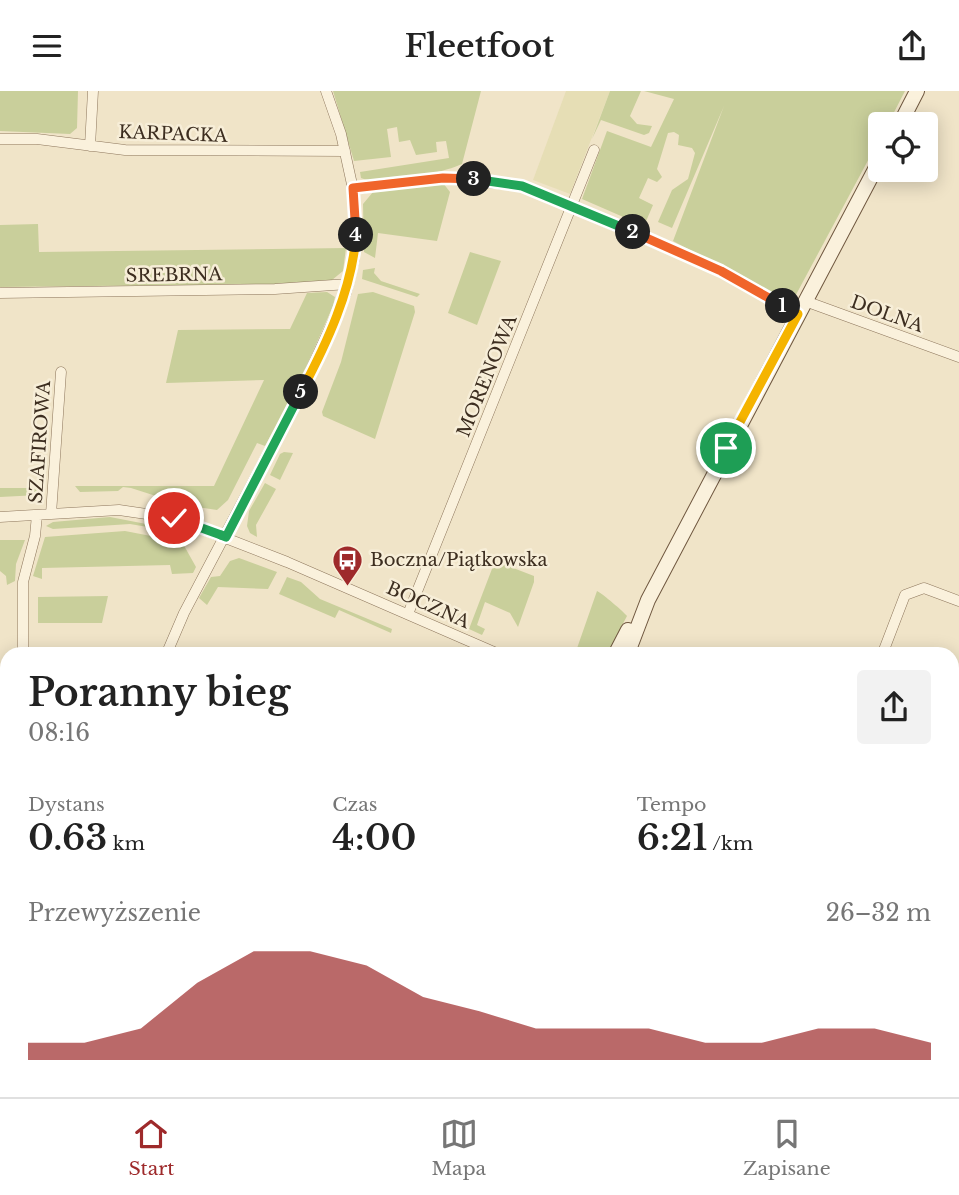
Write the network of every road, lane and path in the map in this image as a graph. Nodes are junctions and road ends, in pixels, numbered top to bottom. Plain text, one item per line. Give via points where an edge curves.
1 (93, 91) edge
2 (326, 91) edge
3 (917, 91) edge
4 (906, 112) edge
5 (0, 139) edge
6 (90, 146) junction
7 (594, 150) dead end
8 (345, 151) junction
9 (868, 182) edge
10 (353, 188) junction
11 (572, 207) junction
12 (348, 284) junction
13 (0, 293) edge
14 (801, 308) junction
15 (959, 357) edge
16 (61, 372) dead end
17 (51, 514) junction
18 (37, 515) junction
19 (0, 517) edge
20 (226, 537) junction
21 (648, 600) junction
22 (959, 601) edge
23 (408, 614) junction
24 (23, 647) edge
25 (169, 647) edge
26 (483, 647) edge
27 (620, 647) edge
28 (630, 647) edge
29 (885, 647) edge

1 - 6 street
2 - 8 street
3 - 4 main road
5 - 6 street, KARPACKA
6 - 8 street, KARPACKA
7 - 11 street, MORENOWA
8 - 10 street
9 - 14 main road
10 - 11 street, DOLNA via 477,179 522,186
10 - 12 street via 356,227
11 - 14 street, DOLNA
11 - 23 street, MORENOWA
12 - 13 street, SREBRNA
12 - 20 street via 308,378
14 - 15 street, DOLNA
14 - 21 main road
16 - 17 street, SZAFIROWA
17 - 18 street, BOCZNA
17 - 20 street, BOCZNA via 152,513
18 - 19 street, BOCZNA
18 - 24 street, SZAFIROWA via 23,582
20 - 23 street, BOCZNA
20 - 25 street
21 - 27 main road
21 - 28 main road
22 - 29 street via 924,587 905,595
23 - 26 street, BOCZNA

